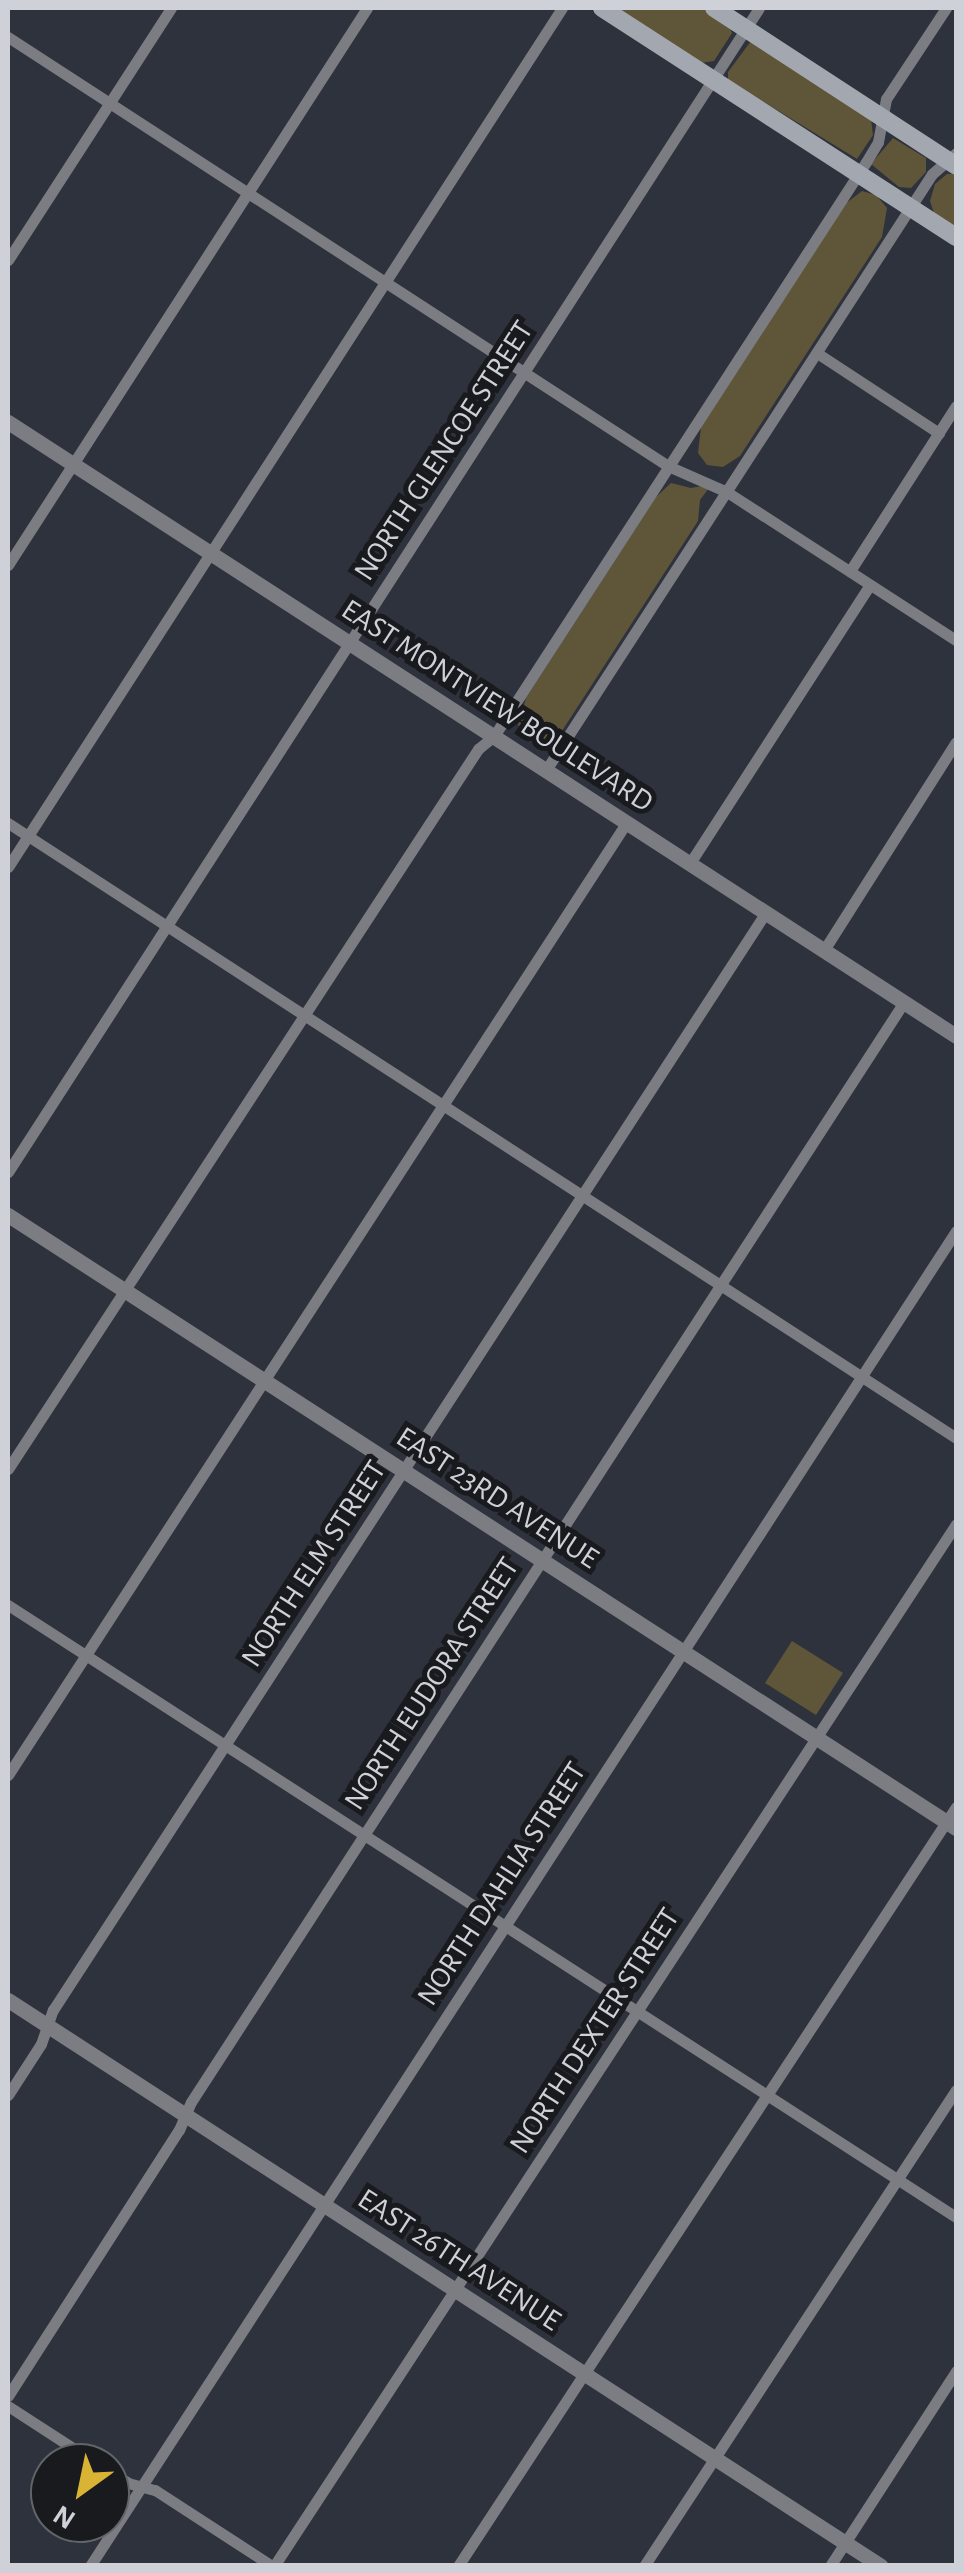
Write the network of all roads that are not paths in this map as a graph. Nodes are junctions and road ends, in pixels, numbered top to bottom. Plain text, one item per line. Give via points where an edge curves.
1 (170, 8) edge
2 (367, 8) edge
3 (562, 8) edge
4 (602, 8) edge
5 (714, 8) edge
6 (759, 8) edge
7 (946, 8) edge
8 (745, 28) junction
9 (8, 37) edge
10 (713, 79) junction
11 (110, 103) junction
12 (882, 117) junction
13 (954, 160) edge
14 (858, 173) junction
15 (247, 193) junction
16 (911, 207) junction
17 (956, 237) edge
18 (8, 260) edge
19 (386, 283) junction
20 (817, 353) junction
21 (524, 373) junction
22 (956, 406) edge
23 (8, 422) edge
24 (940, 433) junction
25 (72, 464) junction
26 (668, 466) junction
27 (727, 492) junction
28 (211, 553) junction
29 (8, 565) edge
30 (850, 572) junction
31 (870, 585) junction
32 (956, 640) edge
33 (350, 643) junction
34 (494, 736) junction
35 (956, 742) edge
36 (546, 770) junction
37 (626, 822) junction
38 (8, 824) edge
39 (28, 836) junction
40 (690, 864) junction
41 (8, 867) edge
42 (766, 912) junction
43 (166, 927) junction
44 (824, 950) junction
45 (904, 1002) junction
46 (303, 1015) junction
47 (956, 1036) edge
48 (443, 1106) junction
49 (8, 1172) edge
50 (581, 1195) junction
51 (8, 1214) edge
52 (956, 1231) edge
53 (720, 1285) junction
54 (126, 1291) junction
55 (862, 1376) junction
56 (265, 1382) junction
57 (956, 1438) edge
58 (8, 1469) edge
59 (404, 1471) junction
60 (956, 1524) edge
61 (542, 1560) junction
62 (8, 1605) edge
63 (684, 1652) junction
64 (85, 1655) junction
65 (817, 1738) junction
66 (226, 1746) junction
67 (8, 1775) edge
68 (956, 1807) edge
69 (952, 1825) edge
70 (364, 1834) junction
71 (504, 1925) junction
72 (8, 2000) edge
73 (638, 2012) junction
74 (47, 2026) junction
75 (956, 2090) edge
76 (768, 2094) junction
77 (8, 2095) edge
78 (186, 2116) junction
79 (898, 2179) junction
80 (323, 2204) junction
81 (956, 2217) edge
82 (456, 2290) junction
83 (956, 2372) edge
84 (584, 2374) junction
85 (8, 2396) edge
86 (8, 2406) edge
87 (65, 2443) edge
88 (714, 2458) junction
89 (130, 2481) edge
90 (142, 2486) junction
91 (846, 2542) junction
92 (90, 2566) edge
93 (273, 2566) edge
94 (458, 2566) edge
95 (644, 2566) edge
96 (830, 2566) edge
97 (882, 2566) edge

1 - 11 street
2 - 15 street
3 - 19 street
4 - 10 main road
5 - 8 main road
6 - 8 street, NORTH GLENCOE STREET
7 - 12 street via 886,99
8 - 10 street, NORTH GLENCOE STREET
8 - 12 main road
9 - 11 street
10 - 14 main road
10 - 21 street, NORTH GLENCOE STREET
11 - 15 street
11 - 18 street
12 - 13 main road
12 - 14 street via 878,142
13 - 16 street via 932,174
14 - 16 main road
14 - 26 street
15 - 19 street
15 - 25 street
16 - 17 main road
16 - 20 street
19 - 21 street
19 - 28 street
20 - 24 street
20 - 27 street
21 - 26 street
21 - 33 street, NORTH GLENCOE STREET
22 - 24 street
23 - 25 street, EAST MONTVIEW BOULEVARD
24 - 30 street
25 - 28 street, EAST MONTVIEW BOULEVARD
25 - 29 street
26 - 27 street
26 - 34 street
27 - 30 street
27 - 36 street
28 - 33 street, EAST MONTVIEW BOULEVARD
28 - 39 street
30 - 31 street
31 - 32 street
31 - 40 street
33 - 34 street, EAST MONTVIEW BOULEVARD
33 - 43 street, NORTH GLENCOE STREET
34 - 36 street, EAST MONTVIEW BOULEVARD
34 - 46 street via 478,749
35 - 44 street
36 - 37 street, EAST MONTVIEW BOULEVARD
37 - 40 street, EAST MONTVIEW BOULEVARD
37 - 48 street
38 - 39 street
39 - 41 street
39 - 43 street
40 - 42 street, EAST MONTVIEW BOULEVARD
42 - 44 street, EAST MONTVIEW BOULEVARD
42 - 50 street, NORTH ELM STREET
43 - 46 street
43 - 49 street, NORTH GLENCOE STREET
44 - 45 street, EAST MONTVIEW BOULEVARD
45 - 47 street, EAST MONTVIEW BOULEVARD
45 - 53 street, NORTH EUDORA STREET
46 - 48 street
46 - 54 street
48 - 50 street
48 - 56 street
50 - 53 street
50 - 59 street, NORTH ELM STREET
51 - 54 street, EAST 23RD AVENUE
52 - 55 street, NORTH DAHLIA STREET
53 - 55 street
53 - 61 street, NORTH EUDORA STREET
54 - 56 street, EAST 23RD AVENUE
54 - 58 street
55 - 57 street
55 - 63 street, NORTH DAHLIA STREET
56 - 59 street, EAST 23RD AVENUE
56 - 64 street
59 - 61 street, EAST 23RD AVENUE
59 - 66 street, NORTH ELM STREET
60 - 65 street, NORTH DEXTER STREET
61 - 63 street, EAST 23RD AVENUE
61 - 70 street, NORTH EUDORA STREET
62 - 64 street
63 - 65 street, EAST 23RD AVENUE
63 - 71 street, NORTH DAHLIA STREET
64 - 66 street
64 - 67 street
65 - 69 street, EAST 23RD AVENUE
65 - 73 street, NORTH DEXTER STREET
66 - 70 street
66 - 74 street, NORTH ELM STREET
68 - 69 street
69 - 76 street
70 - 71 street
70 - 78 street, NORTH EUDORA STREET
71 - 73 street
71 - 80 street, NORTH DAHLIA STREET
72 - 74 street, EAST 26TH AVENUE
73 - 76 street
73 - 82 street, NORTH DEXTER STREET
74 - 77 street, NORTH ELM STREET
74 - 78 street, EAST 26TH AVENUE
75 - 79 street
76 - 79 street
76 - 84 street
78 - 80 street, EAST 26TH AVENUE
78 - 85 street, NORTH EUDORA STREET
79 - 81 street
79 - 88 street
80 - 82 street, EAST 26TH AVENUE
80 - 90 street, NORTH DAHLIA STREET
82 - 84 street, EAST 26TH AVENUE
82 - 93 street, NORTH DEXTER STREET
83 - 91 street
84 - 88 street, EAST 26TH AVENUE
84 - 94 street
86 - 87 street
88 - 91 street, EAST 26TH AVENUE
88 - 95 street
89 - 90 street
90 - 92 street, NORTH DAHLIA STREET
90 - 93 street
91 - 96 street
91 - 97 street, EAST 26TH AVENUE

